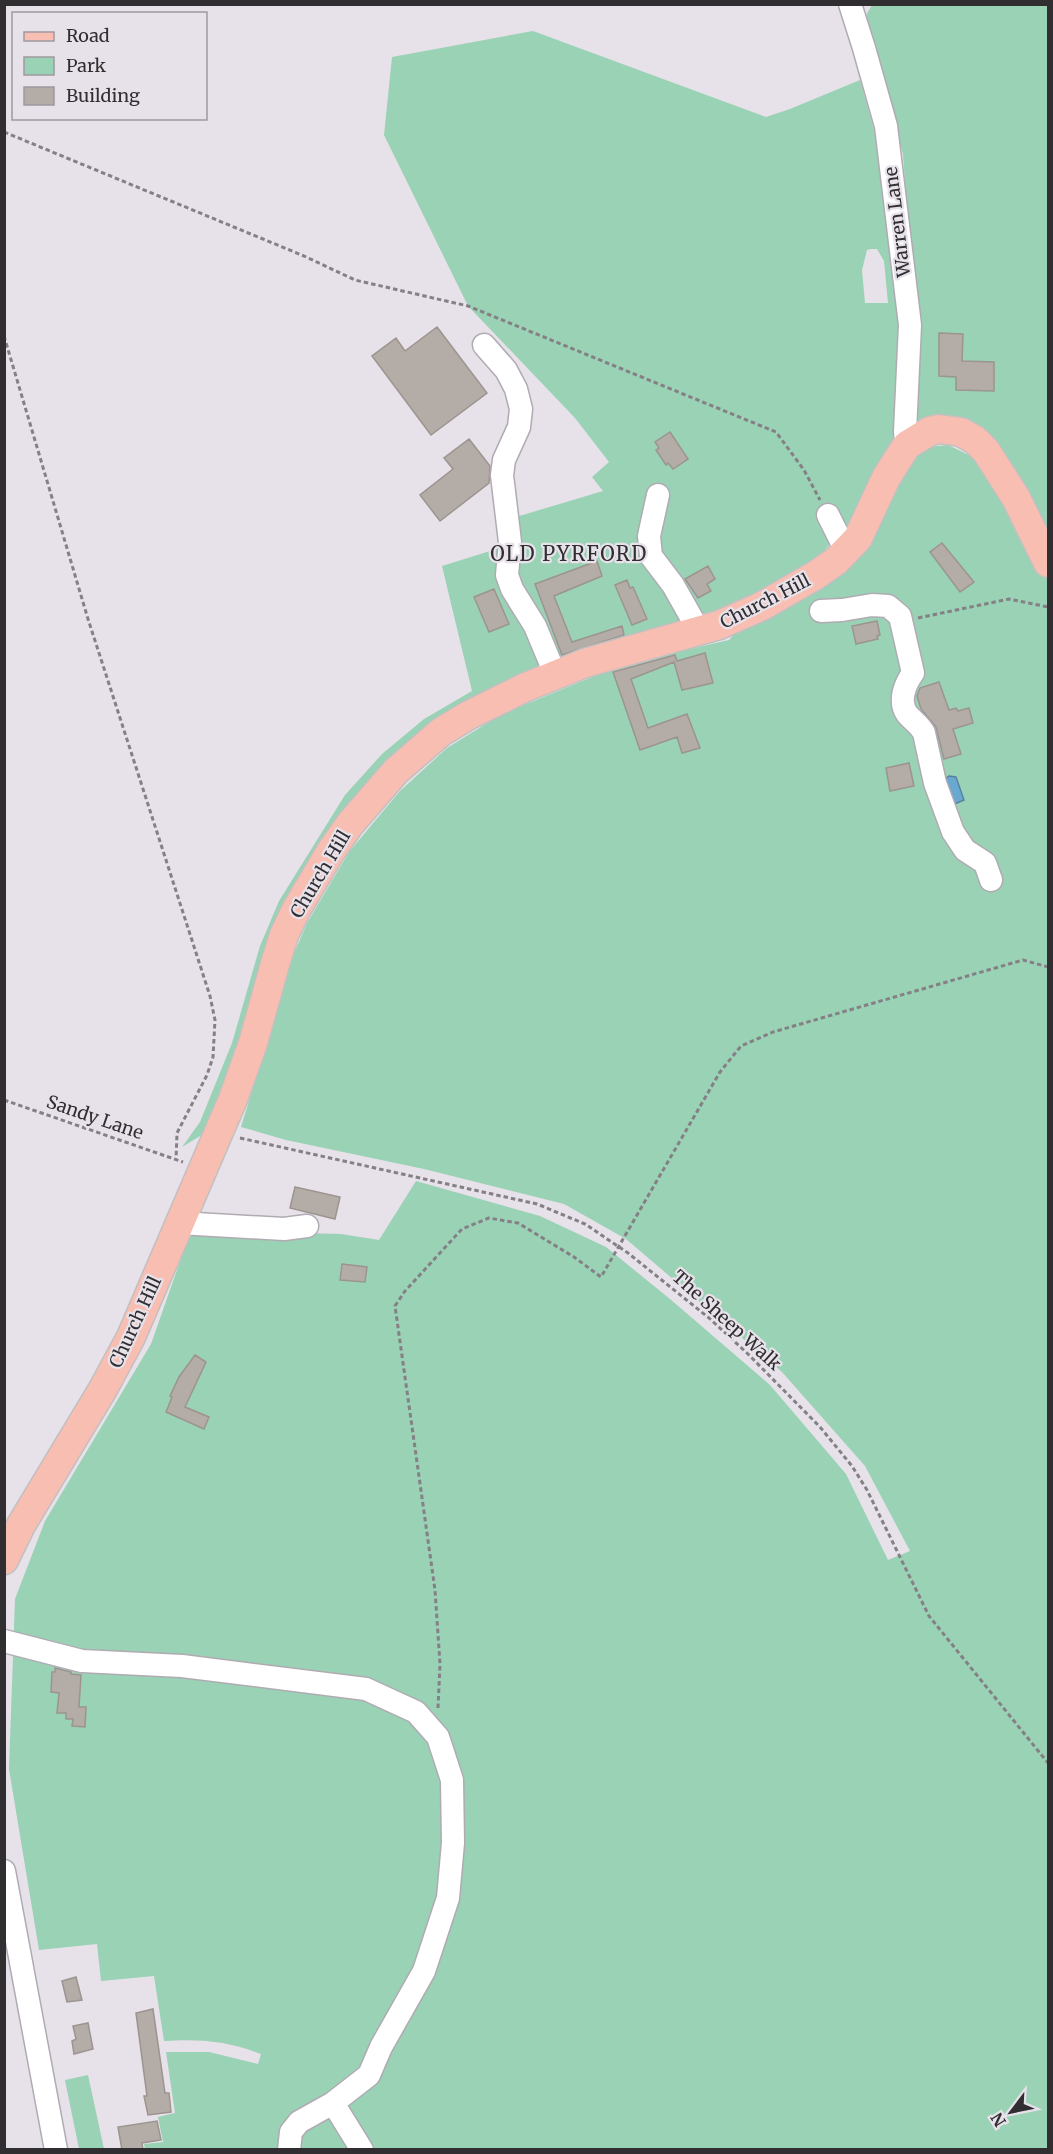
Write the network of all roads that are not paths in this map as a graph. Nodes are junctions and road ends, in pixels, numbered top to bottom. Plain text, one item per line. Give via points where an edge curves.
1 (850, 4) edge
2 (484, 345) dead end
3 (907, 446) junction
4 (658, 495) dead end
5 (828, 515) road end
6 (845, 549) junction
7 (1048, 563) edge
8 (821, 611) dead end
9 (699, 631) junction
10 (555, 674) junction
11 (991, 880) dead end
12 (179, 1223) junction
13 (307, 1226) dead end
14 (4, 1560) edge
15 (4, 1641) edge
16 (4, 1871) edge
17 (333, 2103) junction
18 (56, 2150) edge
19 (289, 2150) edge
20 (362, 2150) edge

1 - 3 street, Warren Lane via 886,126 910,325
2 - 10 street via 506,370 520,409 519,427 504,460 502,475 510,542 507,575
3 - 6 main road, Church Hill via 886,478 858,538
3 - 7 main road via 939,429 961,432 975,440 1016,498
4 - 9 street via 649,536 651,556
5 - 6 street
6 - 9 main road, Church Hill via 816,575 762,606
8 - 11 street via 880,605 894,610 902,621 913,673 902,704 924,733 935,783 953,832 965,850 985,863
9 - 10 main road, Church Hill
10 - 12 main road, Church Hill via 441,732 396,771 331,851 285,935 233,1099
12 - 13 street via 284,1229
12 - 14 main road, Church Hill via 131,1336
15 - 17 street via 82,1660 182,1666 366,1689 416,1712 438,1737 452,1780 453,1843 448,1899 424,1971 369,2075
16 - 18 street
17 - 19 street via 300,2122 291,2132
17 - 20 street

